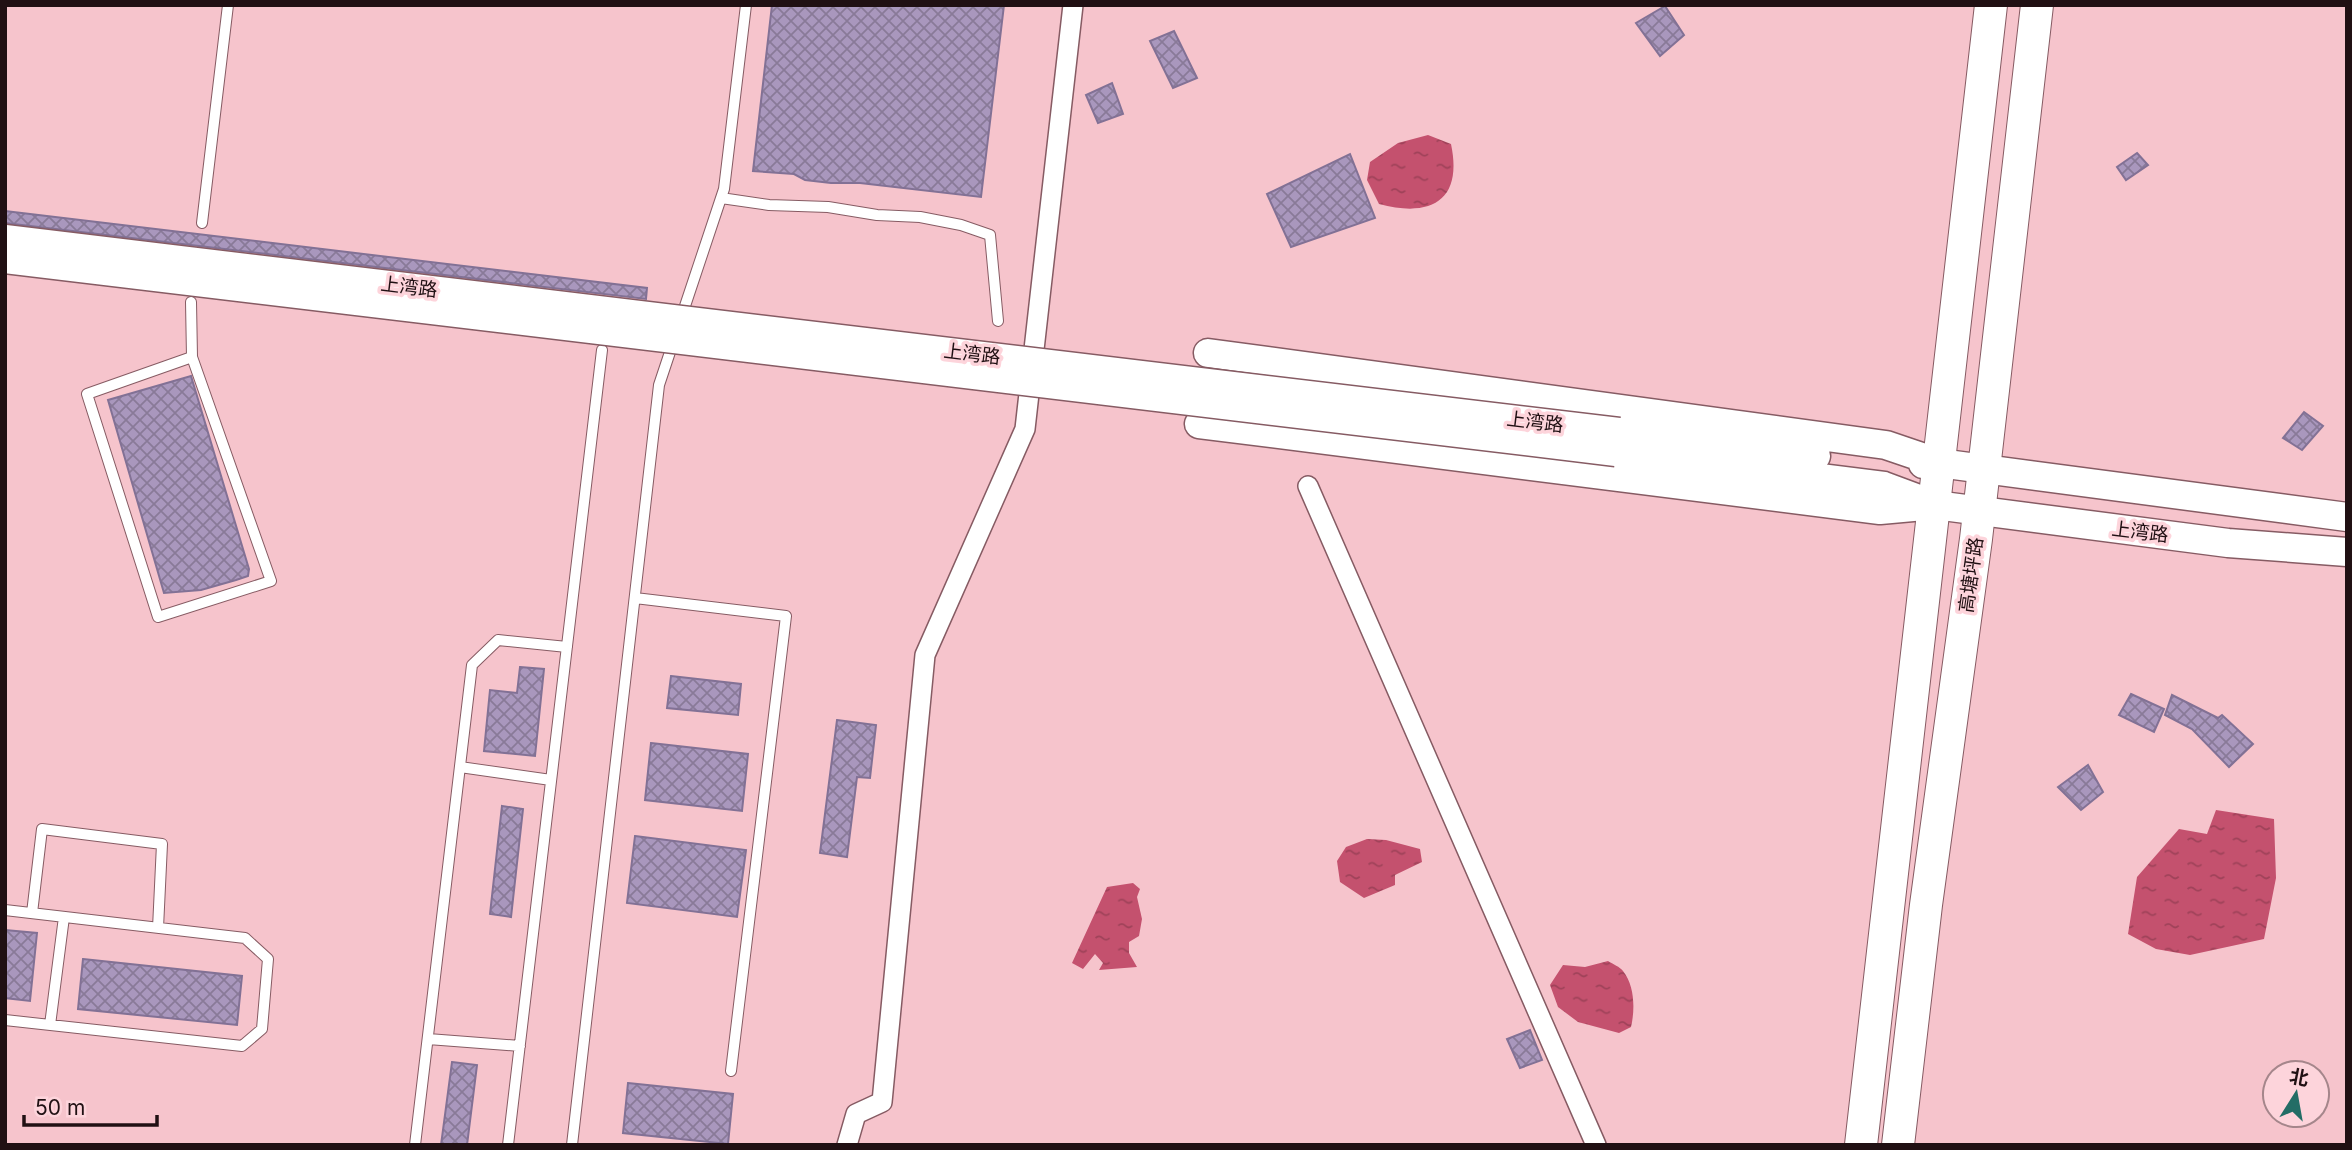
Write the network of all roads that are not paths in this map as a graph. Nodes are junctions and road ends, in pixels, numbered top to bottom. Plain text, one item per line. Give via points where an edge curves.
1 (228, 5) edge
2 (746, 5) edge
3 (1073, 5) edge
4 (1991, 5) edge
5 (2037, 5) edge
6 (721, 198) junction
7 (202, 223) dead end
8 (5, 239) edge
9 (5, 259) edge
10 (191, 302) dead end
11 (998, 321) dead end
12 (602, 350) dead end
13 (192, 356) junction
14 (1203, 359) joint
15 (1199, 424) joint
16 (1618, 442) junction
17 (1939, 463) junction
18 (1984, 469) junction
19 (1308, 486) dead end
20 (1935, 505) junction
21 (1980, 511) junction
22 (2347, 517) edge
23 (2347, 552) edge
24 (635, 598) junction
25 (567, 647) junction
26 (460, 767) junction
27 (551, 780) junction
28 (5, 910) edge
29 (32, 914) junction
30 (64, 917) junction
31 (158, 928) junction
32 (5, 1020) edge
33 (50, 1025) junction
34 (428, 1039) junction
35 (520, 1046) junction
36 (732, 1071) dead end
37 (415, 1145) edge
38 (508, 1145) edge
39 (572, 1145) edge
40 (847, 1145) edge
41 (1596, 1145) edge
42 (1861, 1145) edge
43 (1898, 1145) edge

1 - 7 lane
2 - 6 lane
3 - 40 street via 1025,429 925,655 882,1102 856,1114
4 - 17 main road
5 - 18 main road, 高塘坪路
6 - 11 lane via 920,217 990,235
6 - 24 lane via 659,385
8 - 16 main road, 上湾路, bridge
9 - 16 main road, 上湾路, bridge
10 - 13 lane
12 - 25 lane
13 - 13 lane via 87,394 159,617 271,581
14 - 15 lane via 1193,416
14 - 17 main road, 上湾路 via 1886,445
15 - 20 main road, 上湾路 via 1880,510
16 - 17 main road, 上湾路 via 1886,464
16 - 20 main road, 上湾路 via 1884,486
17 - 18 main road, 上湾路
17 - 20 main road
18 - 21 main road, 高塘坪路
18 - 22 main road, 上湾路
19 - 41 street
20 - 21 main road, 上湾路
20 - 42 main road
21 - 23 main road, 上湾路 via 2228,543
21 - 43 main road, 高塘坪路
24 - 36 lane via 786,616
24 - 39 lane
25 - 26 lane via 498,640 472,665
25 - 27 lane
26 - 27 lane
26 - 34 lane
27 - 35 lane
28 - 29 lane
29 - 30 lane
29 - 31 lane via 42,829 162,844
30 - 31 lane
30 - 33 lane
31 - 33 lane via 245,938 268,958 262,1029 242,1046
32 - 33 lane
34 - 35 lane
34 - 37 lane
35 - 38 lane

